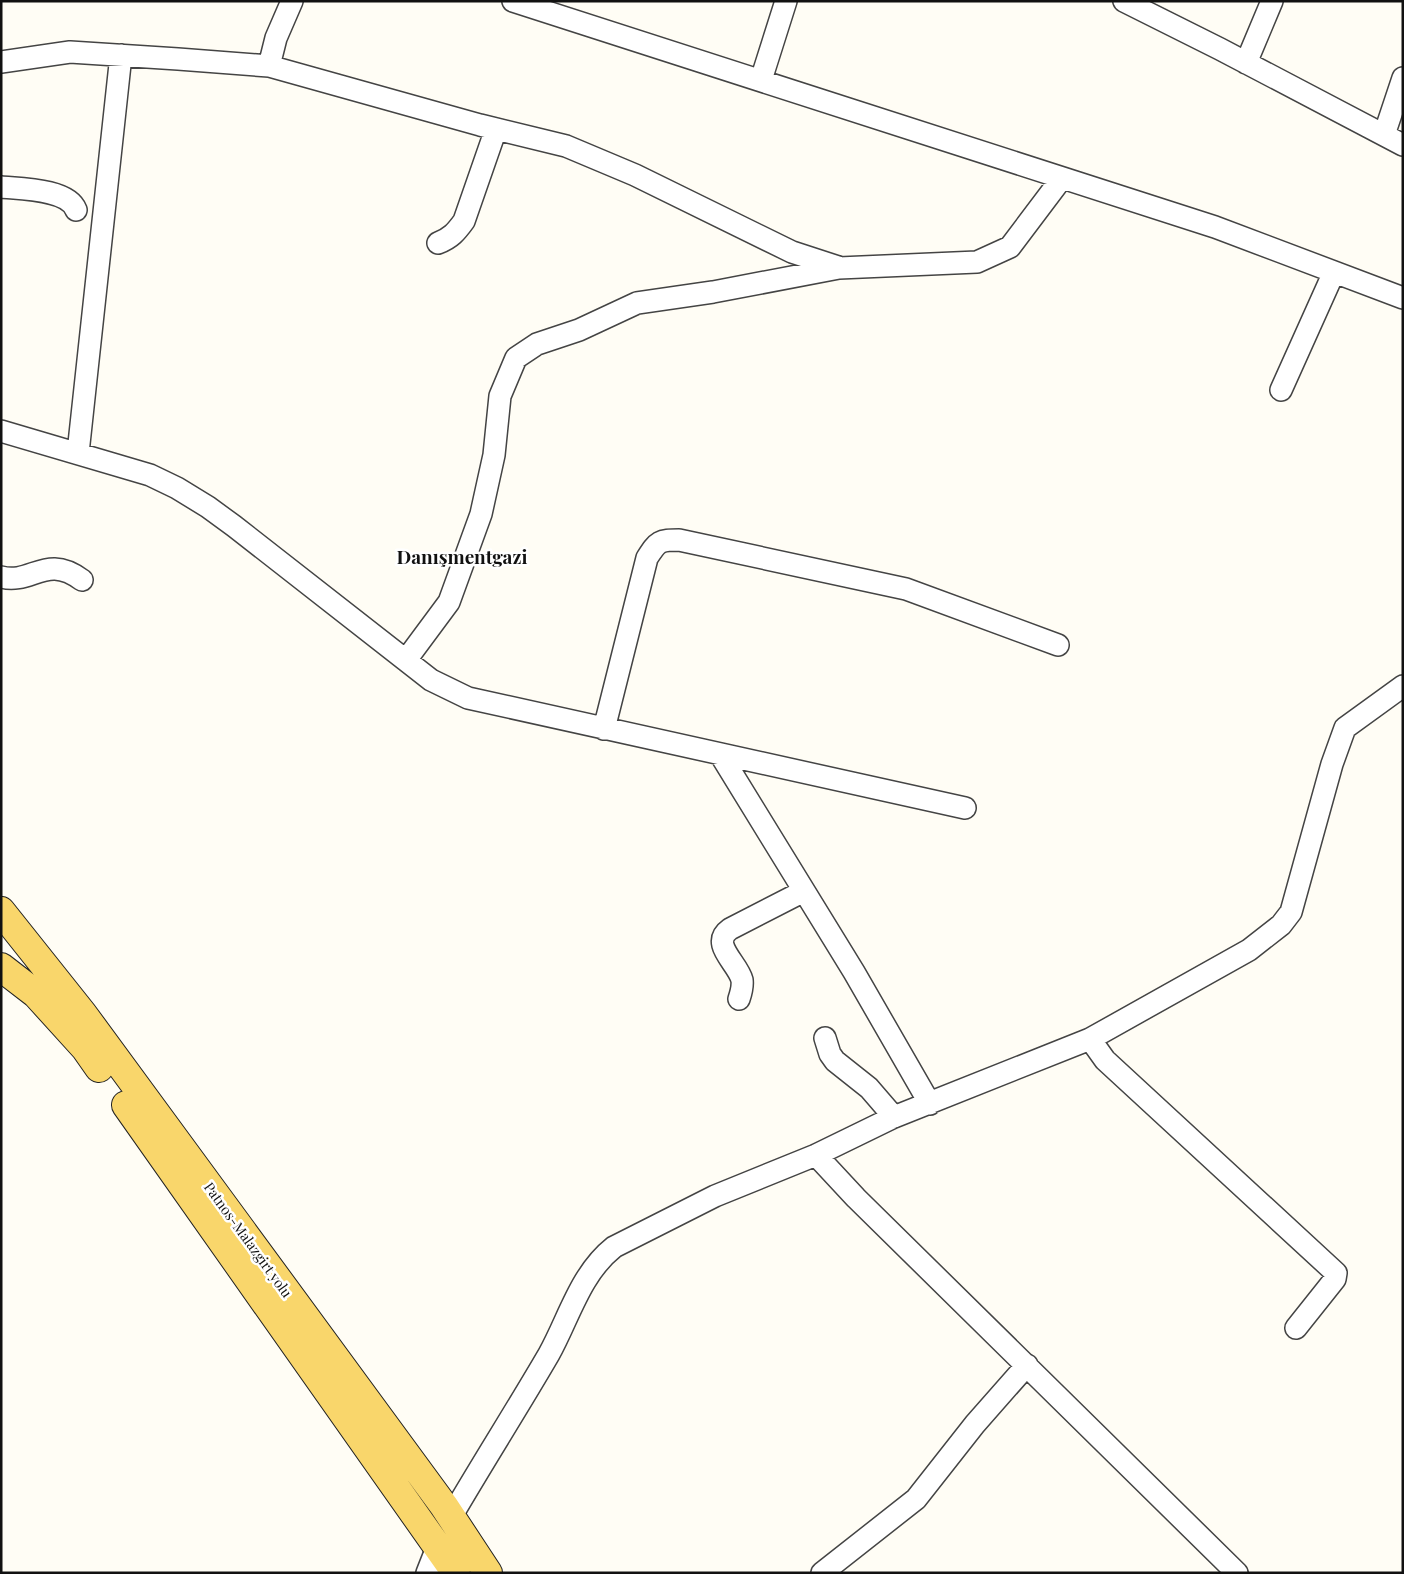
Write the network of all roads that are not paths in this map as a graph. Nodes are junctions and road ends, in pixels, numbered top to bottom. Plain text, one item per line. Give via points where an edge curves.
1 (292, 1) edge
2 (513, 1) edge
3 (786, 1) edge
4 (1124, 1) edge
5 (1272, 1) edge
6 (121, 55) junction
7 (1, 62) edge
8 (1246, 63) junction
9 (269, 66) junction
10 (1403, 78) edge
11 (761, 80) junction
12 (496, 129) junction
13 (1394, 140) edge
14 (1062, 178) junction
15 (1, 186) edge
16 (76, 210) dead end
17 (438, 243) dead end
18 (839, 268) junction
19 (1334, 272) junction
20 (1403, 298) edge
21 (1281, 390) dead end
22 (1, 431) edge
23 (78, 453) junction
24 (1, 576) edge
25 (82, 580) dead end
26 (1058, 645) dead end
27 (406, 660) junction
28 (1403, 686) edge
29 (604, 729) junction
30 (720, 754) junction
31 (965, 808) dead end
32 (804, 891) junction
33 (1, 911) edge
34 (1, 967) edge
35 (739, 999) dead end
36 (825, 1038) dead end
37 (1090, 1039) junction
38 (930, 1104) junction
39 (894, 1117) junction
40 (816, 1155) junction
41 (1296, 1328) dead end
42 (1027, 1365) junction
43 (451, 1517) junction
44 (438, 1545) junction
45 (427, 1573) edge
46 (456, 1573) edge
47 (488, 1573) edge
48 (822, 1573) edge
49 (1237, 1573) edge

1 - 9 street via 276,38
2 - 11 street
3 - 11 street
4 - 8 street
5 - 8 street
6 - 7 street via 70,52
6 - 9 street
6 - 23 street
8 - 13 street
9 - 12 street
10 - 13 street
11 - 14 street
12 - 17 street via 464,221 449,239
12 - 18 street via 566,146 792,252
14 - 18 street via 1010,247 977,262
14 - 19 street via 1215,227
15 - 16 street via 53,193 74,204
18 - 27 street via 637,303 579,330 537,344 516,358 500,396 494,455 481,514 449,602
19 - 20 street
19 - 21 street
22 - 23 street
23 - 27 street via 150,475 208,507
24 - 25 street via 13,578 50,568 74,574
26 - 29 street via 906,589 680,540 663,540 647,558
27 - 29 street via 431,680 468,698
28 - 37 street via 1345,728 1291,912 1281,925 1249,950
29 - 30 street
30 - 31 street
30 - 32 street
32 - 35 street via 722,936 723,946 742,980
32 - 38 street
33 - 43 main road, Patnos-Malazgirt yolu via 89,1022
34 - 44 main road via 36,994 86,1048
36 - 39 street via 835,1061 869,1088
37 - 38 street
37 - 41 street via 1105,1060 1336,1273 1335,1279
38 - 39 street
39 - 40 street
40 - 42 street
40 - 43 street via 714,1196 603,1256 583,1285 550,1352
42 - 48 street via 916,1498
42 - 49 street
43 - 47 main road, Patnos-Malazgirt yolu
44 - 45 street
44 - 46 main road

